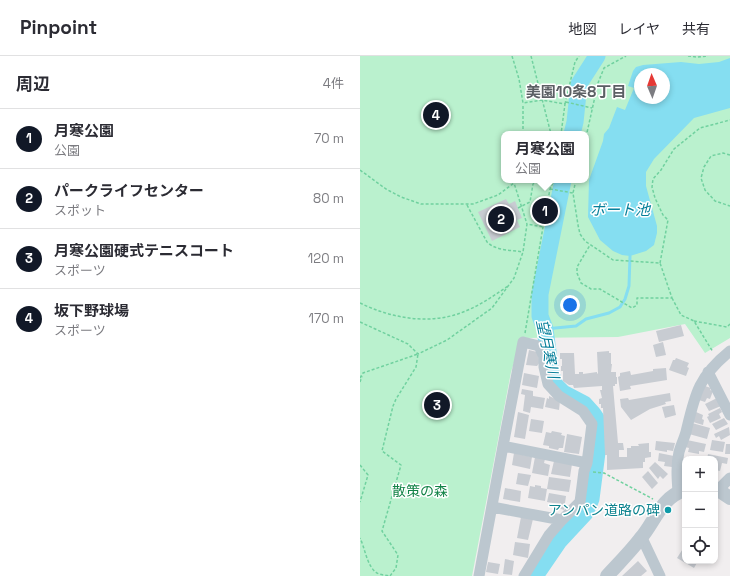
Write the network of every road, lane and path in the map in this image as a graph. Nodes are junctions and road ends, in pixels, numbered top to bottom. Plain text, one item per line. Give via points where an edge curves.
1 (512, 56) edge
2 (531, 56) edge
3 (579, 56) edge
4 (626, 56) edge
5 (688, 56) edge
6 (692, 56) edge
7 (708, 56) edge
8 (542, 100) junction
9 (523, 103) junction
10 (566, 103) junction
11 (592, 108) junction
12 (730, 120) edge
13 (523, 131) edge
14 (550, 131) edge
15 (561, 131) edge
16 (587, 131) edge
17 (730, 155) edge
18 (360, 170) edge
19 (514, 183) joint
20 (534, 183) edge
21 (553, 183) edge
22 (576, 183) edge
23 (550, 189) junction
24 (574, 194) junction
25 (467, 205) junction
26 (730, 206) edge
27 (521, 207) junction
28 (518, 208) dead end
29 (527, 224) junction
30 (543, 226) junction
31 (590, 245) junction
32 (523, 252) junction
33 (660, 263) junction
34 (510, 285) junction
35 (672, 298) junction
36 (360, 302) edge
37 (694, 321) junction
38 (360, 322) edge
39 (730, 324) edge
40 (523, 342) junction
41 (730, 351) edge
42 (418, 354) junction
43 (715, 356) dead end
44 (708, 372) junction
45 (363, 373) junction
46 (360, 378) edge
47 (360, 382) edge
48 (730, 415) edge
49 (503, 446) junction
50 (587, 463) junction
51 (360, 465) edge
52 (604, 473) dead end
53 (730, 478) edge
54 (718, 489) edge
55 (682, 491) edge
56 (718, 491) edge
57 (730, 498) edge
58 (360, 502) edge
59 (664, 504) junction
60 (492, 507) junction
61 (562, 520) junction
62 (360, 538) edge
63 (642, 538) junction
64 (479, 576) edge
65 (524, 576) edge
66 (607, 576) edge
67 (660, 576) edge

1 - 9 path
2 - 8 path
3 - 10 path via 575,62
4 - 11 path via 604,68
5 - 6 path
6 - 7 path
8 - 9 path
8 - 10 path
8 - 14 path
9 - 13 path
10 - 11 path
10 - 15 path
11 - 16 path
12 - 33 path via 700,128 674,148 654,179 652,187 655,198 668,220
17 - 26 path via 723,153 711,156 701,178 705,190 715,201
18 - 25 path via 386,189 421,204
19 - 25 path via 498,195
19 - 27 path
20 - 27 path via 530,202
21 - 23 path
22 - 24 path
23 - 24 path
23 - 30 path
24 - 31 path via 580,234
25 - 32 path via 491,246
27 - 28 path
27 - 29 path
29 - 30 path
29 - 32 path
30 - 40 path
31 - 33 path via 613,260
31 - 35 path via 577,267 578,278 586,288 600,290 632,308 636,305 637,298
32 - 34 path
33 - 35 path
34 - 36 path via 467,311 436,318 399,317 382,313
34 - 42 path via 492,308 482,316 447,340
35 - 37 path via 681,315
37 - 39 path via 727,327
37 - 43 path
38 - 42 path via 408,344
40 - 49 street
40 - 50 street via 539,346 544,356 548,384 559,396 583,410 592,424
41 - 44 street
42 - 45 path
42 - 62 path via 416,367 393,406 382,451 401,465 382,531 398,555 396,568 390,576 377,573 368,562
44 - 48 street
44 - 55 street via 694,398 679,452 677,469
45 - 46 path
45 - 47 path
49 - 50 street
49 - 60 street
50 - 61 street via 580,502
51 - 58 path via 368,475
52 - 59 path
53 - 54 street
55 - 59 street
56 - 57 street
59 - 63 street
60 - 61 street
60 - 64 street
61 - 65 street via 548,535
63 - 66 street
63 - 67 street

